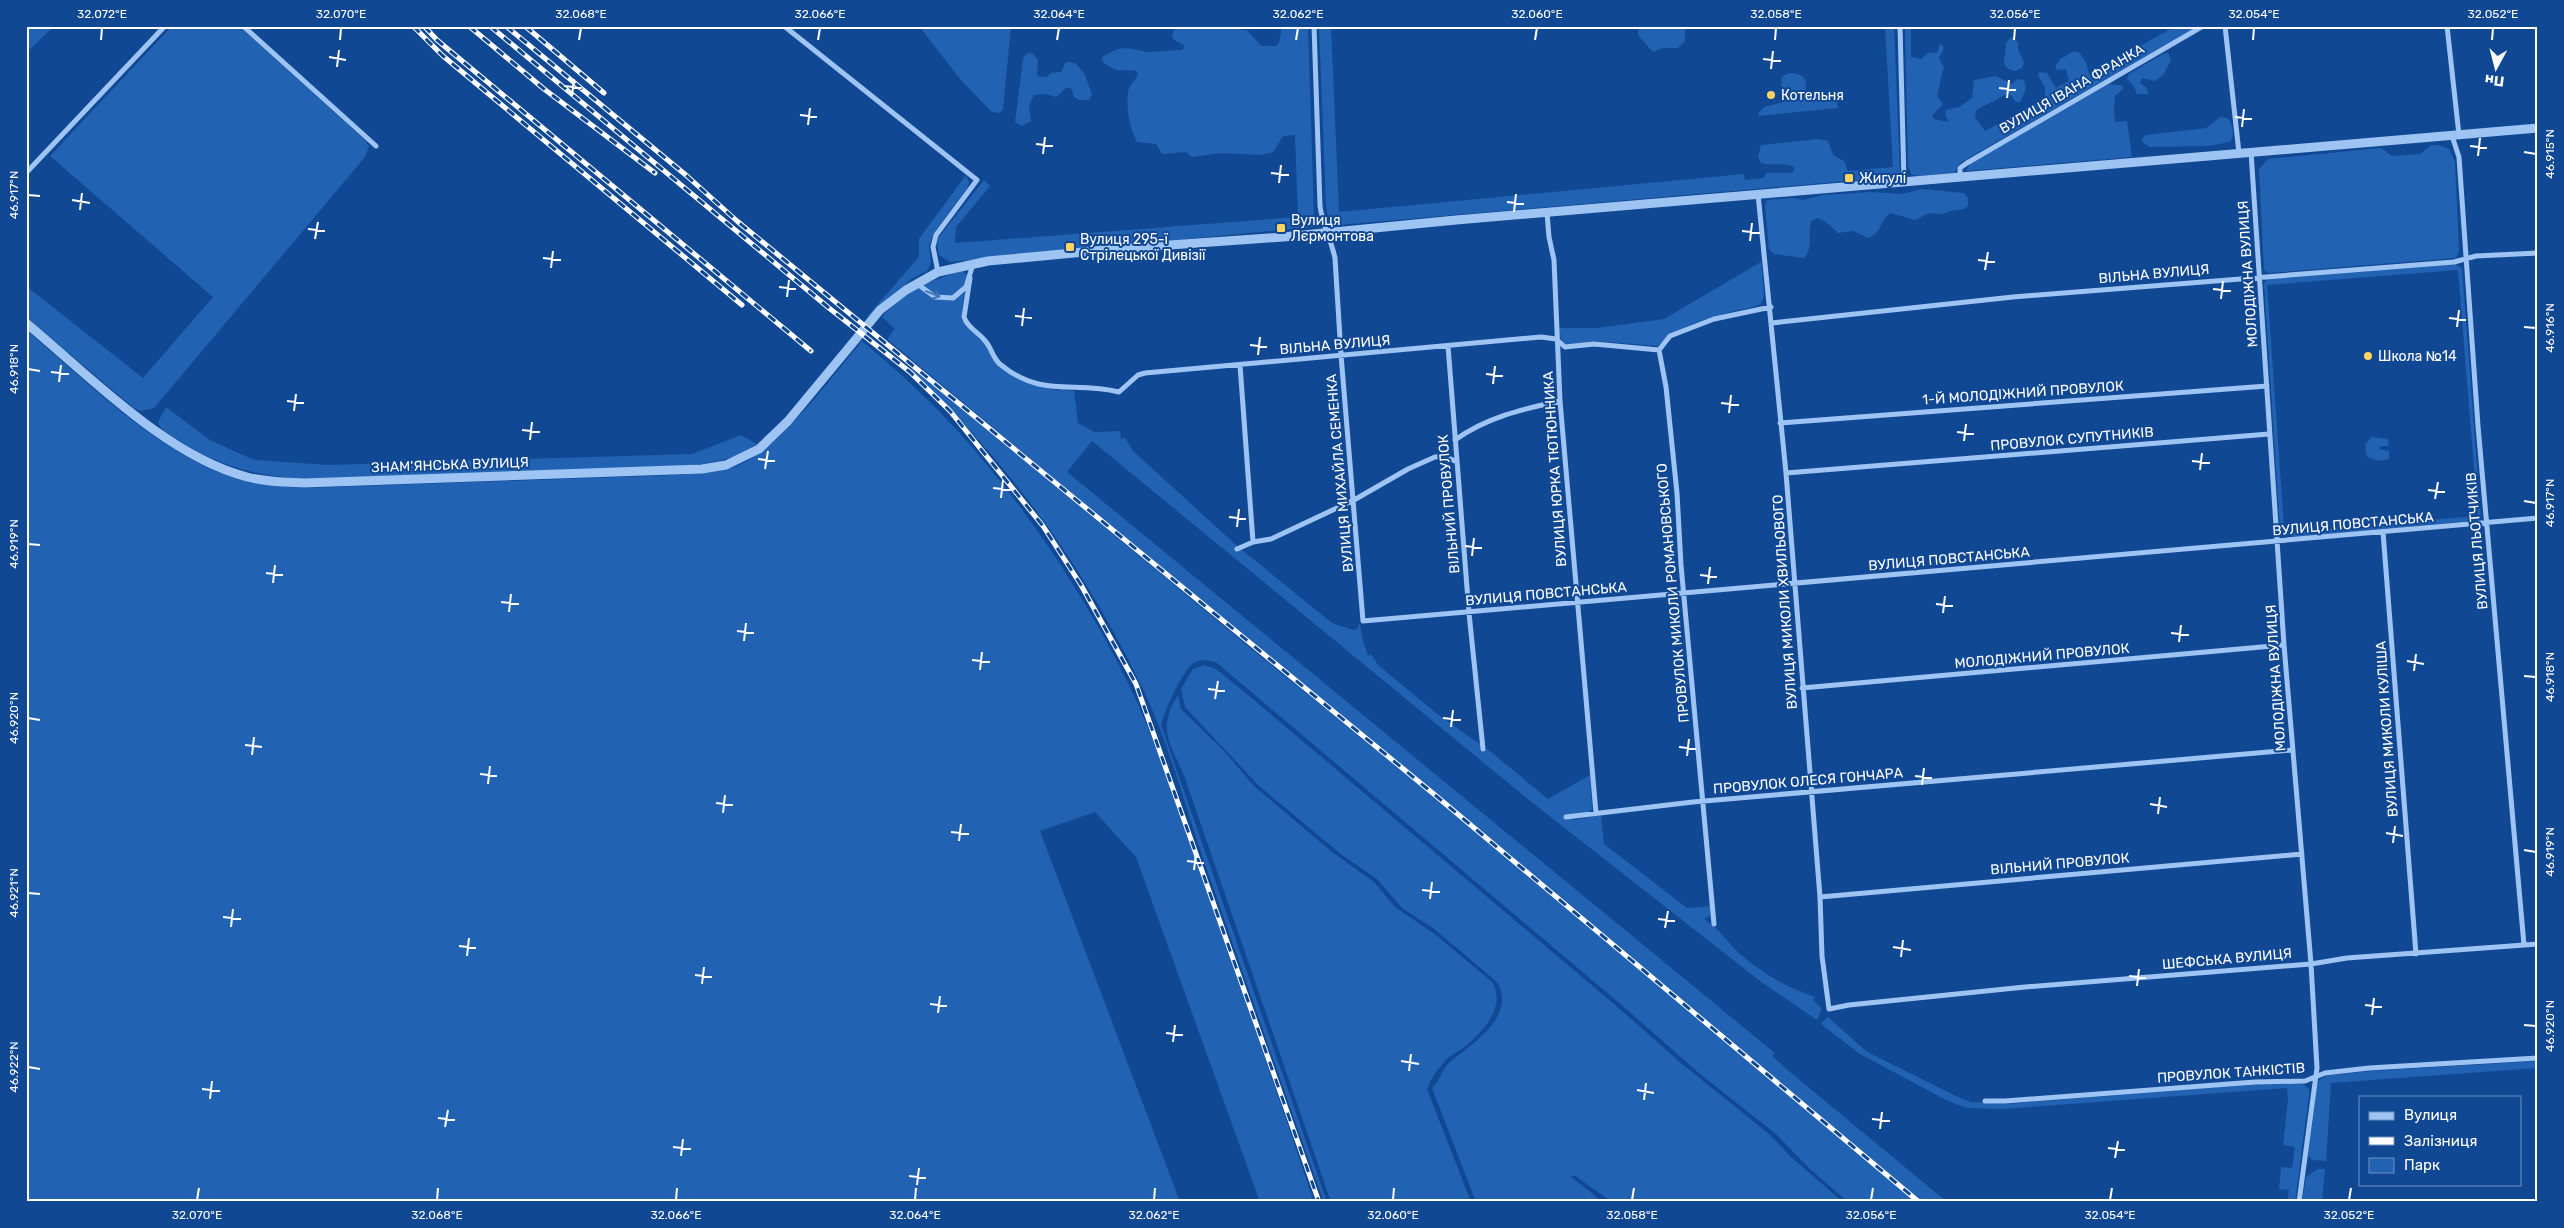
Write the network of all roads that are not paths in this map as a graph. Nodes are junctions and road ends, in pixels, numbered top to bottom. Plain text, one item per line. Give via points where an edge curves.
1 (165, 26) edge
2 (243, 26) edge
3 (784, 26) edge
4 (1314, 26) edge
5 (1900, 26) edge
6 (2203, 26) edge
7 (2225, 26) edge
8 (2447, 26) edge
9 (2538, 128) edge
10 (2456, 136) junction
11 (376, 146) dead end
12 (2251, 152) junction
13 (2239, 153) junction
14 (26, 173) edge
15 (1960, 177) junction
16 (1904, 182) junction
17 (1758, 194) junction
18 (1547, 212) junction
19 (1325, 232) junction
20 (2538, 253) edge
21 (2465, 260) junction
22 (973, 263) junction
23 (938, 272) junction
24 (2259, 277) junction
25 (970, 278) junction
26 (916, 284) junction
27 (1771, 307) junction
28 (26, 323) edge
29 (1772, 323) junction
30 (1556, 340) junction
31 (1448, 346) junction
32 (1659, 350) junction
33 (1341, 355) junction
34 (1240, 364) junction
35 (2267, 386) junction
36 (1560, 401) junction
37 (1780, 423) junction
38 (2269, 434) junction
39 (1455, 440) junction
40 (1457, 462) junction
41 (1786, 474) junction
42 (1354, 500) junction
43 (2538, 518) edge
44 (2487, 522) junction
45 (2383, 532) junction
46 (1253, 542) junction
47 (2277, 542) junction
48 (1236, 548) dead end
49 (1794, 584) junction
50 (1684, 593) junction
51 (1577, 602) junction
52 (1469, 613) junction
53 (1363, 622) joint
54 (2284, 645) junction
55 (1802, 688) junction
56 (1483, 750) dead end
57 (2292, 750) junction
58 (1812, 793) junction
59 (1702, 802) junction
60 (1596, 813) junction
61 (1566, 817) dead end
62 (2302, 854) junction
63 (1820, 897) junction
64 (1714, 924) dead end
65 (2538, 944) edge
66 (2524, 945) junction
67 (2416, 954) junction
68 (2311, 964) junction
69 (1829, 1009) joint
70 (2538, 1058) edge
71 (2317, 1076) junction
72 (1985, 1100) dead end
73 (2299, 1202) edge

1 - 14 street
2 - 11 street
3 - 23 street via 977,180 936,234 933,247
4 - 19 street, ВУЛИЦЯ МИХАЙЛА СЕМЕНКА via 1320,206
5 - 16 street
6 - 15 street, ВУЛИЦЯ ІВАНА ФРАНКА via 1967,163 1960,168
7 - 13 street
8 - 10 street, ВУЛИЦЯ ЛЬОТЧИКІВ
9 - 10 street, ЗНАМ'ЯНСЬКА ВУЛИЦЯ
10 - 12 street, ЗНАМ'ЯНСЬКА ВУЛИЦЯ
10 - 21 street, ВУЛИЦЯ ЛЬОТЧИКІВ
12 - 13 street, ЗНАМ'ЯНСЬКА ВУЛИЦЯ
12 - 24 street, МОЛОДІЖНА ВУЛИЦЯ
13 - 15 street, ЗНАМ'ЯНСЬКА ВУЛИЦЯ
15 - 16 street, ЗНАМ'ЯНСЬКА ВУЛИЦЯ
16 - 17 street, ЗНАМ'ЯНСЬКА ВУЛИЦЯ
17 - 18 street, ЗНАМ'ЯНСЬКА ВУЛИЦЯ
17 - 27 street, ВУЛИЦЯ МИКОЛИ ХВИЛЬОВОГО
18 - 19 street, ЗНАМ'ЯНСЬКА ВУЛИЦЯ
18 - 30 street, ВУЛИЦЯ ЮРКА ТЮТЮННИКА via 1554,260
19 - 22 street, ЗНАМ'ЯНСЬКА ВУЛИЦЯ
19 - 33 street, ВУЛИЦЯ МИХАЙЛА СЕМЕНКА via 1335,258
20 - 21 street, ВІЛЬНА ВУЛИЦЯ via 2476,256
21 - 24 street, ВІЛЬНА ВУЛИЦЯ
21 - 44 street, ВУЛИЦЯ ЛЬОТЧИКІВ
22 - 23 street, ЗНАМ'ЯНСЬКА ВУЛИЦЯ
22 - 25 street, ВІЛЬНА ВУЛИЦЯ
23 - 26 street, ЗНАМ'ЯНСЬКА ВУЛИЦЯ
24 - 29 street, ВІЛЬНА ВУЛИЦЯ via 2013,297
24 - 35 street, МОЛОДІЖНА ВУЛИЦЯ
26 -> 25 street, ВІЛЬНА ВУЛИЦЯ via 935,297 953,298 963,291
25 - 34 street, ВІЛЬНА ВУЛИЦЯ via 964,317 968,327 986,342 1000,364 1042,386 1100,388 1119,392 1138,375 1145,373
26 - 28 street, ЗНАМ'ЯНСЬКА ВУЛИЦЯ via 892,299 773,436 749,456 726,465 676,471 304,483 247,477 199,458 147,424
27 - 29 street, ВУЛИЦЯ МИКОЛИ ХВИЛЬОВОГО
27 - 32 street via 1714,319 1670,336
29 - 37 street, ВУЛИЦЯ МИКОЛИ ХВИЛЬОВОГО
30 - 31 street, ВІЛЬНА ВУЛИЦЯ via 1541,337
30 - 32 street, ВІЛЬНА ВУЛИЦЯ via 1565,347 1594,344
30 - 36 street, ВУЛИЦЯ ЮРКА ТЮТЮННИКА
31 - 33 street, ВІЛЬНА ВУЛИЦЯ
31 - 39 street, ВІЛЬНИЙ ПРОВУЛОК
32 - 50 street, ПРОВУЛОК МИКОЛИ РОМАНОВСЬКОГО via 1664,365
33 - 34 street, ВІЛЬНА ВУЛИЦЯ
33 - 42 street, ВУЛИЦЯ МИХАЙЛА СЕМЕНКА
34 - 46 street
35 - 37 street, 1-Й МОЛОДІЖНИЙ ПРОВУЛОК
35 - 38 street, МОЛОДІЖНА ВУЛИЦЯ
36 - 39 street via 1499,416 1477,425
36 - 51 street, ВУЛИЦЯ ЮРКА ТЮТЮННИКА
37 - 41 street, ВУЛИЦЯ МИКОЛИ ХВИЛЬОВОГО
38 - 41 street, ПРОВУЛОК СУПУТНИКІВ
38 - 47 street, МОЛОДІЖНА ВУЛИЦЯ
39 - 40 street, ВІЛЬНИЙ ПРОВУЛОК
40 - 42 street via 1444,456 1435,457
40 - 52 street, ВІЛЬНИЙ ПРОВУЛОК
41 - 49 street, ВУЛИЦЯ МИКОЛИ ХВИЛЬОВОГО
42 - 46 street via 1271,539
42 - 53 street, ВУЛИЦЯ МИХАЙЛА СЕМЕНКА
43 - 44 street, ВУЛИЦЯ ПОВСТАНСЬКА
44 - 45 street, ВУЛИЦЯ ПОВСТАНСЬКА
44 - 66 street, ВУЛИЦЯ ЛЬОТЧИКІВ
45 - 47 street, ВУЛИЦЯ ПОВСТАНСЬКА
45 - 67 street, ВУЛИЦЯ МИКОЛИ КУЛІША
46 - 48 street
47 - 49 street, ВУЛИЦЯ ПОВСТАНСЬКА
47 - 54 street, МОЛОДІЖНА ВУЛИЦЯ
49 - 50 street, ВУЛИЦЯ ПОВСТАНСЬКА
49 - 55 street, ВУЛИЦЯ МИКОЛИ ХВИЛЬОВОГО
50 - 51 street, ВУЛИЦЯ ПОВСТАНСЬКА
50 - 59 street, ПРОВУЛОК МИКОЛИ РОМАНОВСЬКОГО
51 - 52 street, ВУЛИЦЯ ПОВСТАНСЬКА
51 - 60 street, ВУЛИЦЯ ЮРКА ТЮТЮННИКА
52 - 53 street, ВУЛИЦЯ ПОВСТАНСЬКА
52 - 56 street, ВІЛЬНИЙ ПРОВУЛОК
54 - 55 street, МОЛОДІЖНИЙ ПРОВУЛОК
54 - 57 street, МОЛОДІЖНА ВУЛИЦЯ
55 - 58 street, ВУЛИЦЯ МИКОЛИ ХВИЛЬОВОГО
57 - 58 street, ПРОВУЛОК ОЛЕСЯ ГОНЧАРА
57 - 62 street, МОЛОДІЖНА ВУЛИЦЯ
58 - 59 street, ПРОВУЛОК ОЛЕСЯ ГОНЧАРА
58 - 63 street, ВУЛИЦЯ МИКОЛИ ХВИЛЬОВОГО
59 - 60 street, ПРОВУЛОК ОЛЕСЯ ГОНЧАРА
59 - 64 street, ПРОВУЛОК МИКОЛИ РОМАНОВСЬКОГО
60 - 61 street, ПРОВУЛОК ОЛЕСЯ ГОНЧАРА
62 - 63 street, ВІЛЬНИЙ ПРОВУЛОК
62 - 68 street, МОЛОДІЖНА ВУЛИЦЯ
63 - 69 street, ВУЛИЦЯ МИКОЛИ ХВИЛЬОВОГО via 1822,956
65 - 66 street, ШЕФСЬКА ВУЛИЦЯ
66 - 67 street, ШЕФСЬКА ВУЛИЦЯ
67 - 68 street, ШЕФСЬКА ВУЛИЦЯ via 2347,958
68 - 69 street, ШЕФСЬКА ВУЛИЦЯ via 2025,987
68 - 71 street, МОЛОДІЖНА ВУЛИЦЯ
70 - 71 street, ПРОВУЛОК ТАНКІСТІВ via 2370,1068
71 - 72 street, ПРОВУЛОК ТАНКІСТІВ via 2305,1081 2254,1082 2005,1102
71 - 73 street, МОЛОДІЖНА ВУЛИЦЯ

